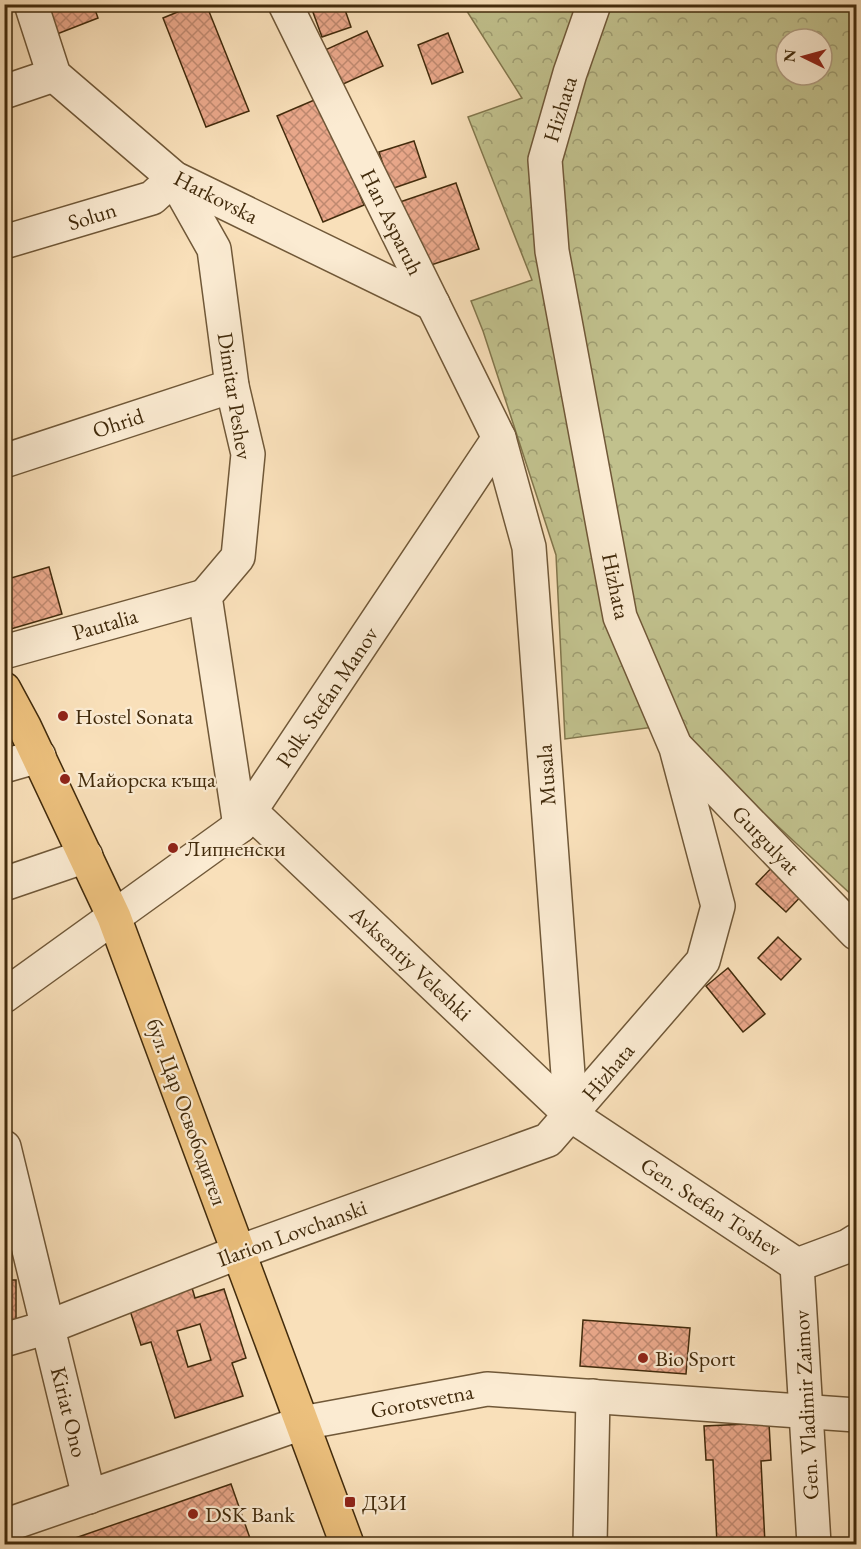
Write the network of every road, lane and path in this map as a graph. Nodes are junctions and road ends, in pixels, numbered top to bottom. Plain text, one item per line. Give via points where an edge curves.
1 (31, 4) edge
2 (285, 4) edge
3 (594, 4) edge
4 (54, 75) junction
5 (4, 92) edge
6 (174, 178) junction
7 (4, 242) edge
8 (433, 304) junction
9 (232, 386) junction
10 (500, 438) junction
11 (4, 461) edge
12 (205, 596) junction
13 (4, 652) edge
14 (4, 688) edge
15 (676, 748) junction
16 (39, 756) junction
17 (4, 766) edge
18 (245, 818) junction
19 (86, 856) junction
20 (4, 884) edge
21 (114, 917) junction
22 (856, 933) edge
23 (4, 996) edge
24 (571, 1115) junction
25 (4, 1148) edge
26 (856, 1241) edge
27 (239, 1252) junction
28 (797, 1265) junction
29 (48, 1327) junction
30 (4, 1340) edge
31 (593, 1396) junction
32 (806, 1412) junction
33 (856, 1415) edge
34 (302, 1423) junction
35 (89, 1497) junction
36 (4, 1526) edge
37 (347, 1545) edge
38 (590, 1545) edge
39 (814, 1545) edge

1 - 4 street
2 - 8 street, Han Asparuh
3 - 15 street, Hizhata via 545,160 552,251 620,617
4 - 5 street
4 - 6 street, Harkovska
6 - 7 street, Solun via 152,198
6 - 8 street, Harkovska
6 - 9 street, Dimitar Peshev via 214,249
8 - 10 street, Han Asparuh
9 - 11 street, Ohrid
9 - 12 street, Dimitar Peshev via 248,454 238,557
10 - 18 street, Polk. Stefan Manov
10 - 24 street, Musala via 529,547
12 - 13 street, Pautalia
12 - 18 street
14 - 16 main road, бул. Цар Освободител
15 - 22 street, Gurgulyat
15 - 24 street, Hizhata via 718,906 703,961
16 - 17 street
16 - 19 main road, бул. Цар Освободител
18 - 21 street, Polk. Stefan Manov
18 - 24 street, Avksentiy Veleshki
19 - 20 street
19 - 21 main road, бул. Цар Освободител
21 - 23 street, Polk. Stefan Manov
21 - 27 main road, бул. Цар Освободител
24 - 27 street, Ilarion Lovchanski via 548,1140
24 - 28 street, Gen. Stefan Toshev
25 - 29 street, Kiriat Ono
26 - 28 street, Gen. Stefan Toshev
27 - 29 street, Ilarion Lovchanski
27 - 34 main road, бул. Цар Освободител
28 - 32 street, Gen. Vladimir Zaimov
29 - 30 street, Ilarion Lovchanski
29 - 35 street, Kiriat Ono
31 - 32 street, Gorotsvetna
31 - 34 street, Gorotsvetna via 488,1389
31 - 38 street
32 - 33 street, Gorotsvetna
32 - 39 street, Gen. Vladimir Zaimov
34 - 35 street, Gorotsvetna
34 - 37 main road, бул. Цар Освободител
35 - 36 street, Gorotsvetna

